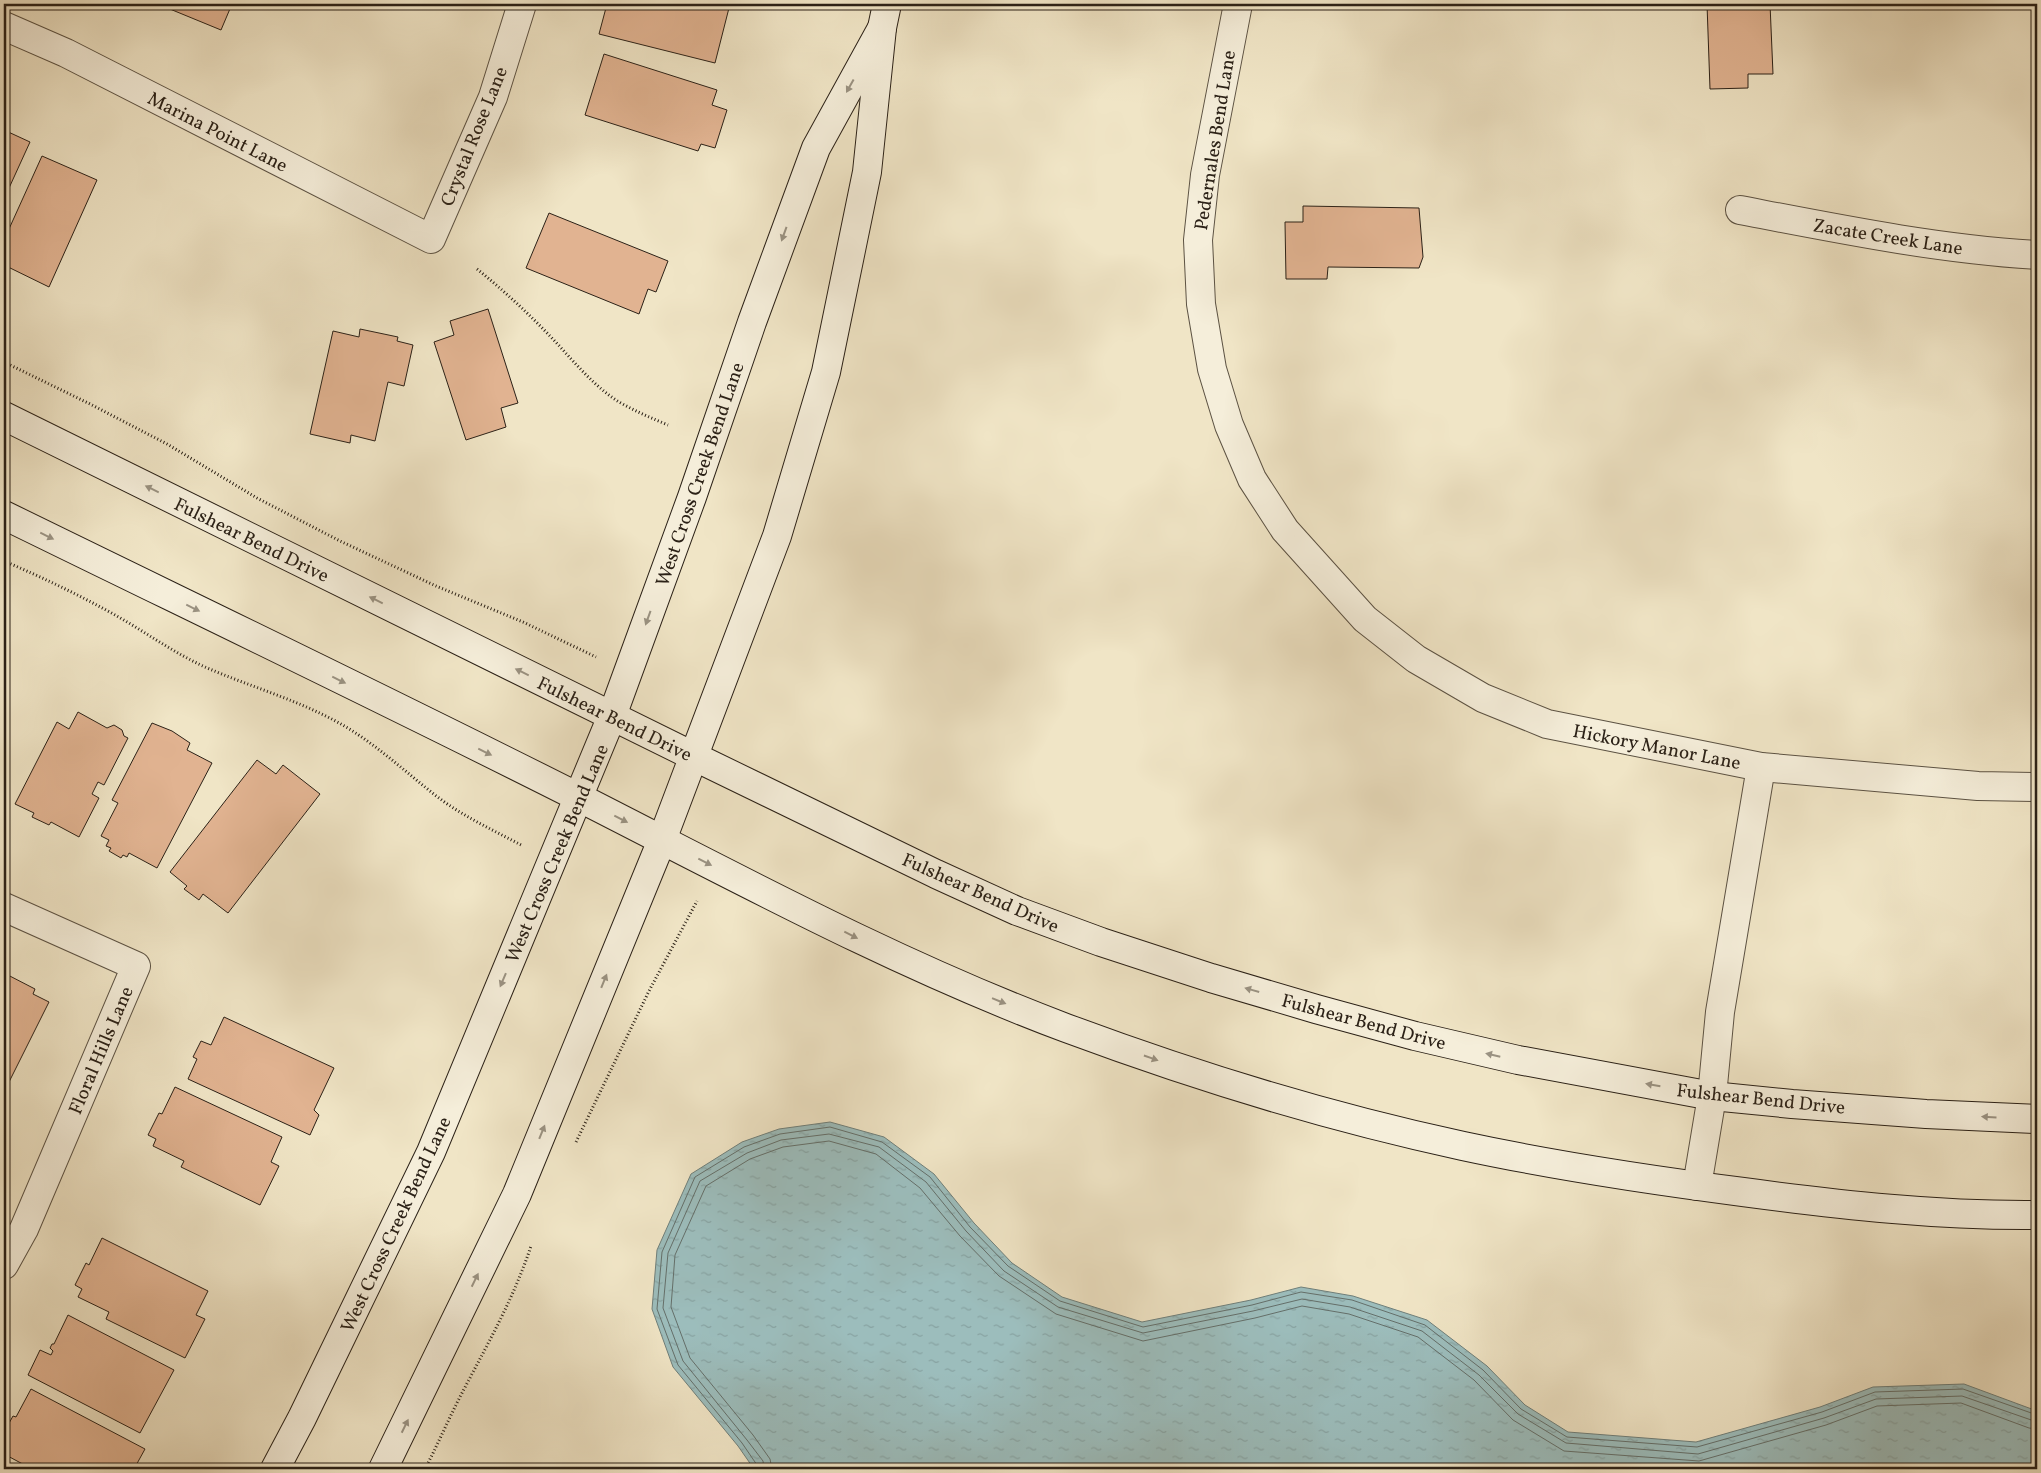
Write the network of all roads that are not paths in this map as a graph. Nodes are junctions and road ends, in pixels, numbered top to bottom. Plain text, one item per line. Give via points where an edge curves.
1 (522, 4) edge
2 (1238, 4) edge
3 (884, 16) edge
4 (4, 26) edge
5 (1740, 210) dead end
6 (430, 239) joint
7 (2037, 255) edge
8 (4, 416) edge
9 (4, 515) edge
10 (1324, 574) joint
11 (612, 716) junction
12 (695, 757) junction
13 (1761, 767) junction
14 (2037, 787) edge
15 (579, 798) junction
16 (662, 840) junction
17 (4, 907) edge
18 (1712, 1096) junction
19 (2037, 1120) edge
20 (1697, 1186) junction
21 (2037, 1215) edge
22 (4, 1266) edge
23 (275, 1469) edge
24 (382, 1469) edge

1 - 6 main road, Crystal Rose Lane via 493,97
2 - 10 main road, Pedernales Bend Lane via 1205,175 1198,240 1201,304 1212,369 1229,425 1252,479 1284,530
3 -> 11 main road, West Cross Creek Bend Lane via 816,148
3 - 12 main road, West Cross Creek Bend Lane via 867,172 826,372 778,536
4 - 6 main road, Marina Point Lane via 66,53
5 - 7 main road, Zacate Creek Lane via 1868,234 1990,252
11 -> 8 main road, Fulshear Bend Drive
9 -> 15 main road
10 - 13 main road, Hickory Manor Lane via 1365,619 1416,659 1483,698 1547,724
11 - 12 main road, Fulshear Bend Drive
11 - 15 main road, West Cross Creek Bend Lane
12 - 16 main road, West Cross Creek Bend Lane
18 -> 12 main road, Fulshear Bend Drive via 1518,1060 1415,1036 1210,978 1128,951 1008,907
13 - 14 main road, Hickory Manor Lane via 1978,786
13 - 18 main road via 1720,1012
15 -> 16 main road
15 -> 23 main road, West Cross Creek Bend Lane via 431,1152
16 -> 20 main road via 930,972 1062,1027 1153,1059 1247,1090 1462,1146 1579,1169
24 -> 16 main road, West Cross Creek Bend Lane via 517,1194
17 - 22 main road, Floral Hills Lane via 136,966 24,1229
19 -> 18 main road, Fulshear Bend Drive via 1811,1106
18 - 20 main road
20 - 21 main road via 1882,1209

